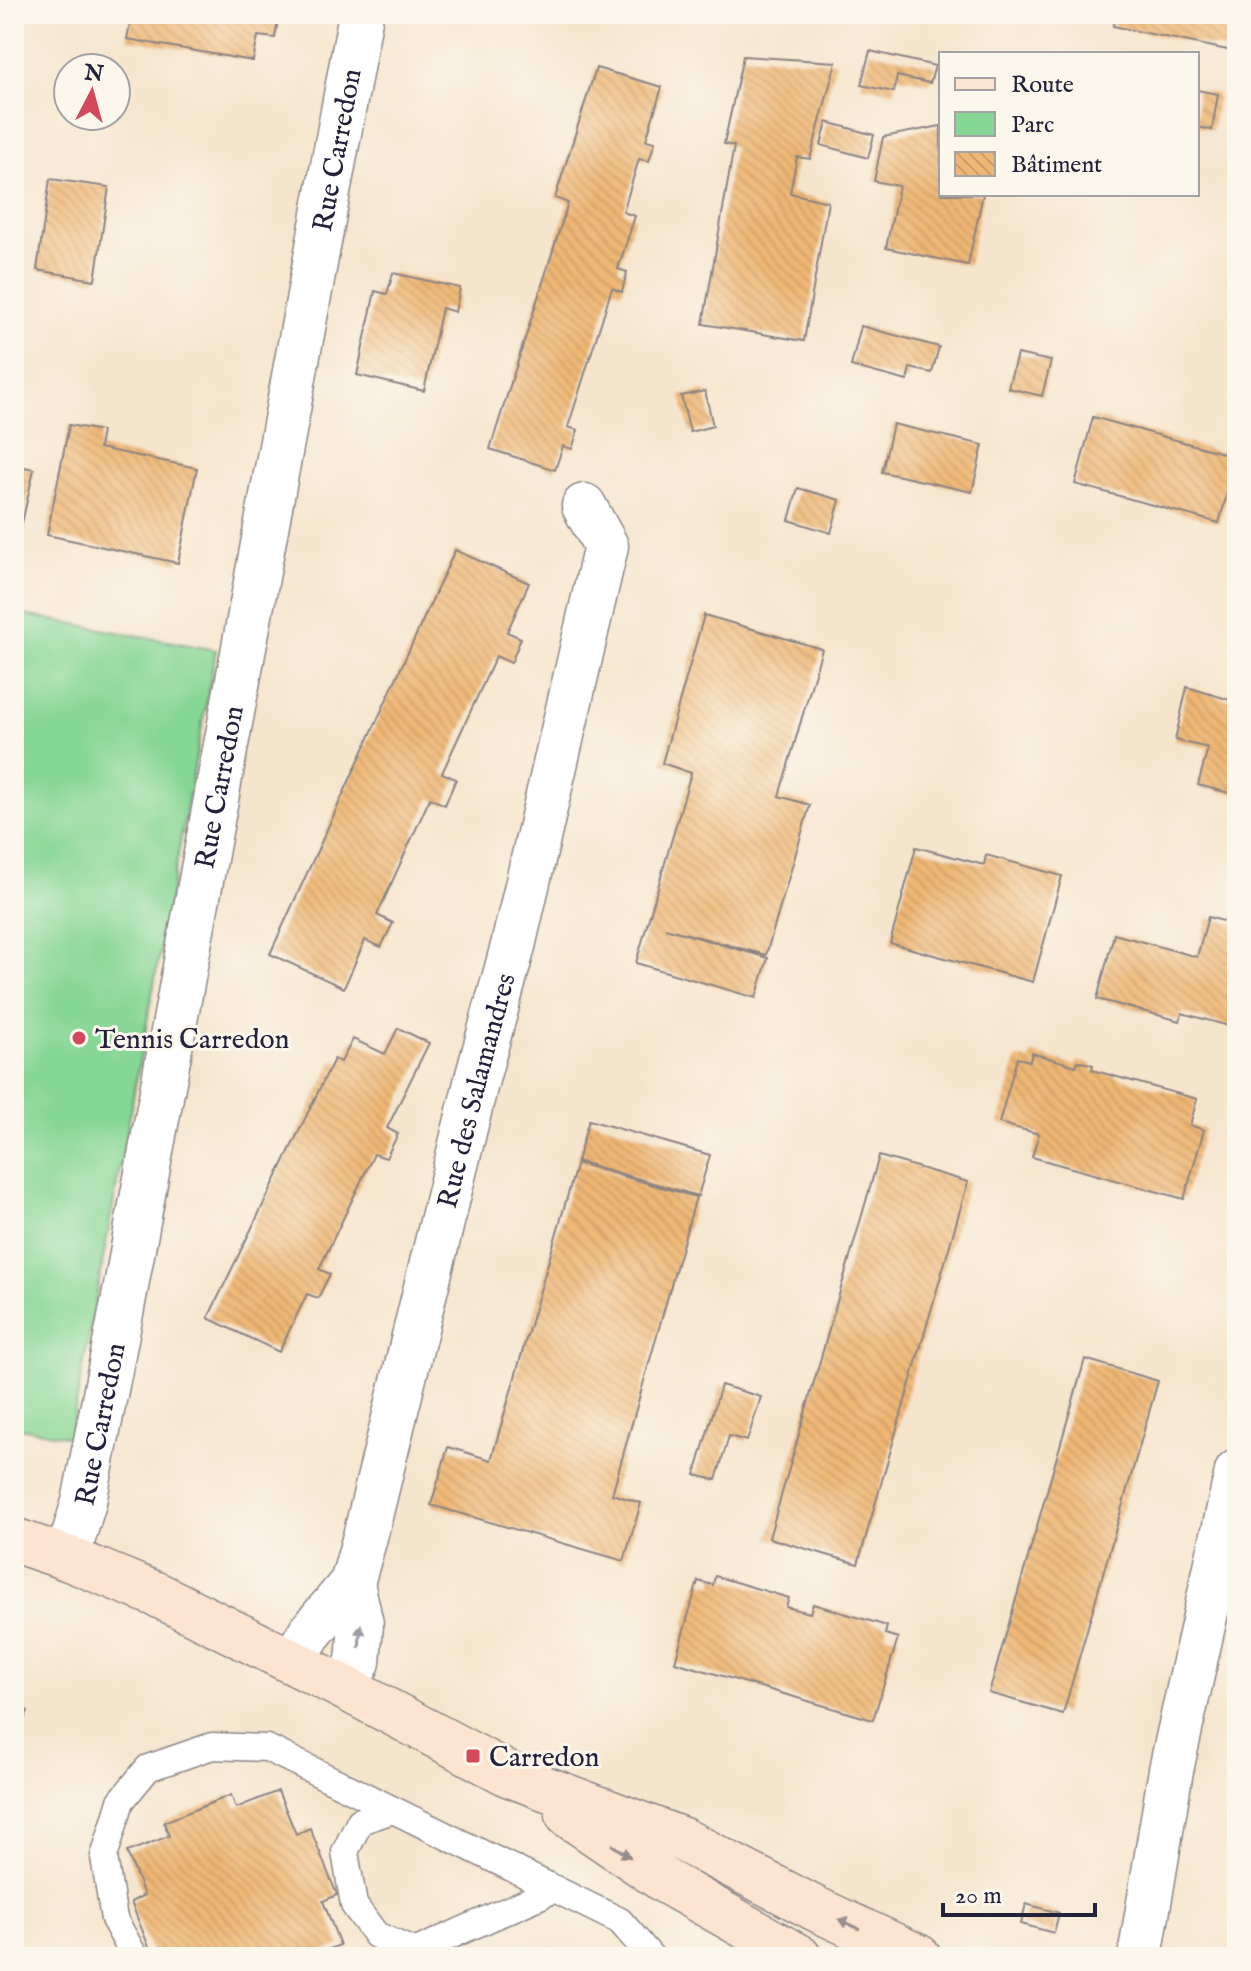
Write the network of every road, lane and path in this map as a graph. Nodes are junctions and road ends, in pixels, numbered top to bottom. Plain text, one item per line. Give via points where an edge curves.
1 (361, 14) edge
2 (584, 506) dead end
3 (1237, 1472) edge
4 (14, 1540) edge
5 (67, 1558) junction
6 (352, 1583) junction
7 (293, 1661) junction
8 (345, 1688) junction
9 (510, 1775) junction
10 (393, 1810) junction
11 (555, 1889) junction
12 (409, 1954) edge
13 (796, 1956) edge
14 (135, 1957) edge
15 (651, 1957) edge
16 (919, 1957) edge
17 (1140, 1957) edge

1 - 5 street, Rue Carredon via 122,1308 84,1502
2 - 6 street, Rue des Salamandres via 606,546 513,946
3 - 17 street via 1171,1770
4 - 5 main road
5 - 7 main road via 158,1595
6 - 7 street, Rue des Salamandres
8 -> 6 street via 358,1662 361,1624
7 - 8 main road
8 - 9 main road
9 -> 13 main road via 665,1881
16 -> 9 main road via 683,1840
10 - 11 lane
10 - 12 lane via 360,1821 345,1852 354,1905 376,1935
10 - 14 lane via 267,1748 212,1746 148,1768 121,1801 104,1857 114,1919
11 - 12 lane
11 - 15 lane via 620,1921

